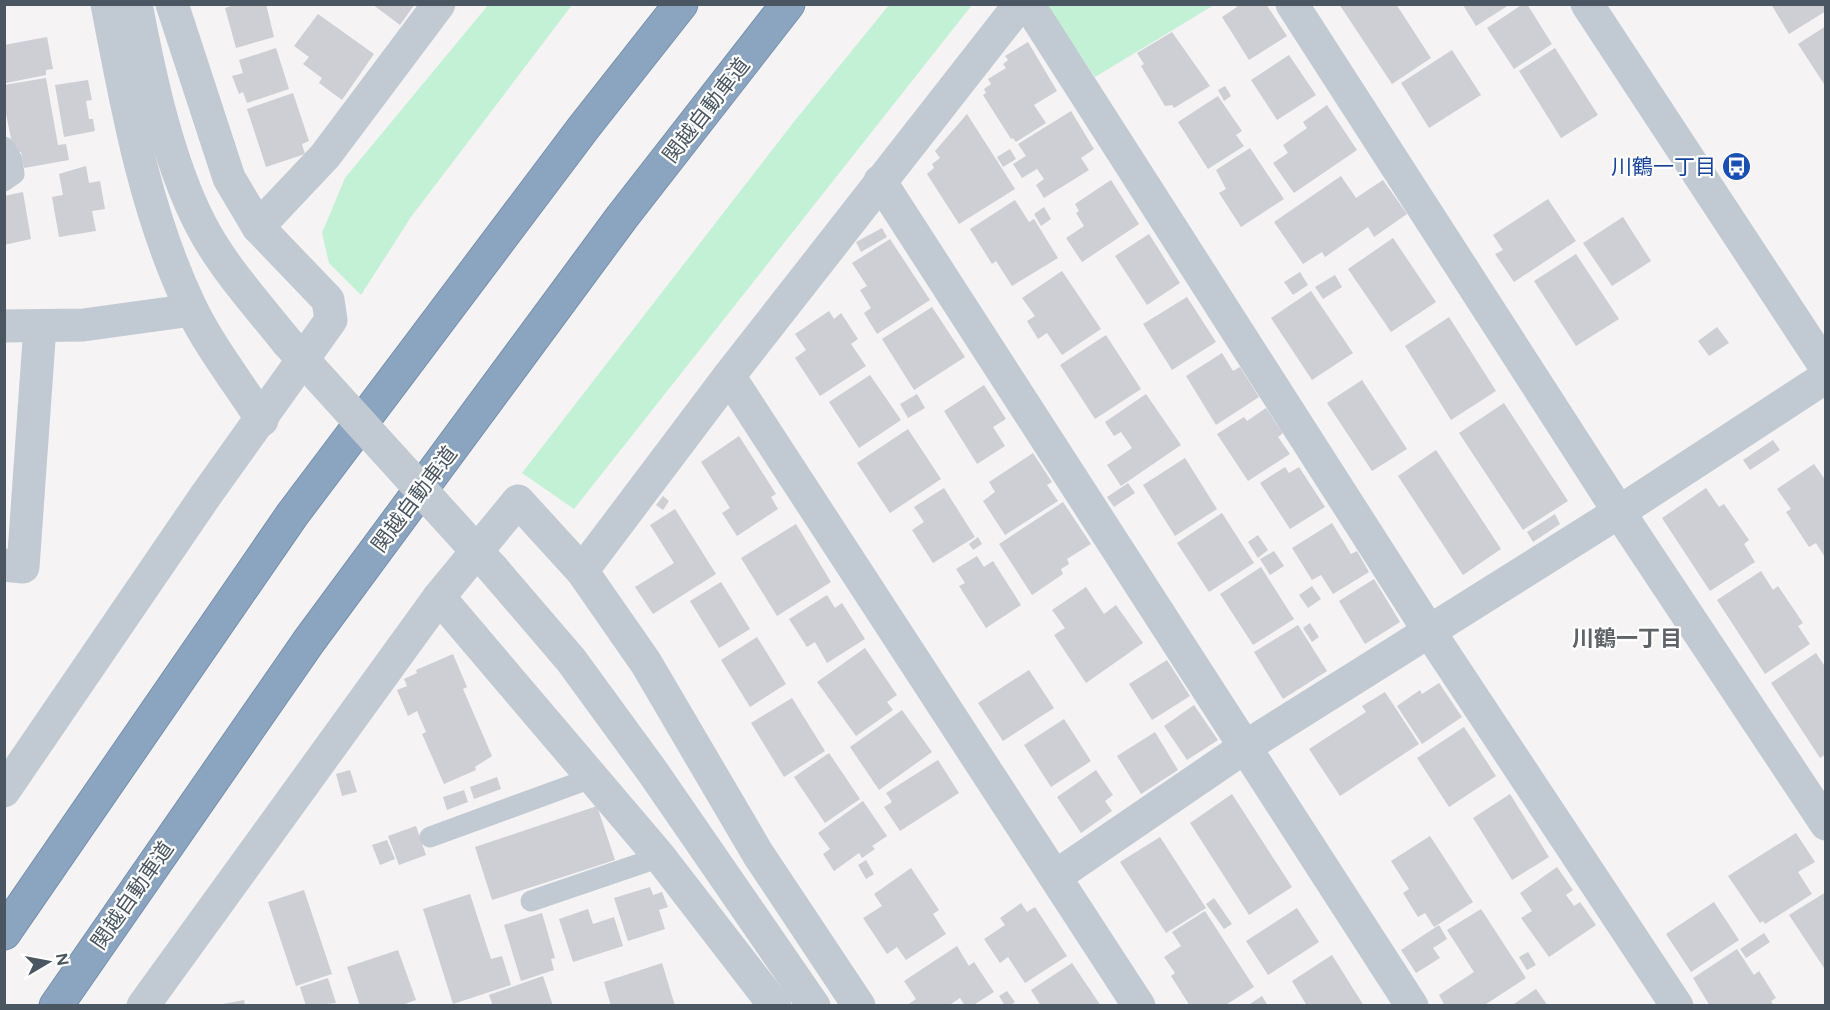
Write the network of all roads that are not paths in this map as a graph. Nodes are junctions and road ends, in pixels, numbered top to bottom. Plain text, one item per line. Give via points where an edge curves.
1 (107, 4) edge
2 (136, 4) edge
3 (172, 4) edge
4 (439, 4) edge
5 (681, 4) edge
6 (788, 4) edge
7 (1020, 4) edge
8 (1028, 4) edge
9 (1293, 4) edge
10 (1587, 4) edge
11 (4, 147) edge
12 (4, 181) edge
13 (880, 181) junction
14 (258, 227) junction
15 (192, 310) junction
16 (4, 326) edge
17 (40, 326) junction
18 (1826, 368) edge
19 (729, 376) junction
20 (1826, 377) edge
21 (262, 420) junction
22 (1619, 512) junction
23 (4, 565) edge
24 (582, 571) junction
25 (440, 597) junction
26 (1429, 632) junction
27 (1245, 747) junction
28 (594, 777) junction
29 (4, 791) edge
30 (1826, 824) edge
31 (430, 837) dead end
32 (660, 857) junction
33 (1056, 876) junction
34 (531, 901) dead end
35 (4, 933) edge
36 (56, 1005) edge
37 (143, 1005) edge
38 (775, 1005) edge
39 (814, 1005) edge
40 (859, 1005) edge
41 (1139, 1005) edge
42 (1413, 1005) edge
43 (1677, 1005) edge

1 - 15 street via 151,205
2 - 39 street, bridge via 156,94 182,182 207,236 287,342 578,669
3 - 14 street via 229,178
4 - 14 street via 325,156
5 - 35 highway via 292,515
6 - 36 highway, 関越自動車道 via 622,217 309,641
7 - 13 street
8 - 26 street
9 - 22 street
10 - 18 street
11 - 12 lane via 14,174
13 - 19 street
13 - 27 street
14 - 21 street via 328,300 331,320
15 - 17 street via 83,325
15 - 21 street
16 - 17 street
17 - 23 street via 24,567
19 - 24 street
19 - 33 street
20 - 22 street
21 - 29 street via 206,495
22 - 26 street
22 - 30 street
24 - 25 street via 518,501
24 - 40 street via 646,663 758,854
25 - 28 street
25 - 37 street
26 - 27 street
26 - 43 street
27 - 33 street
27 - 42 street
28 - 31 lane
28 - 32 street
32 - 34 lane
32 - 38 street
33 - 41 street

